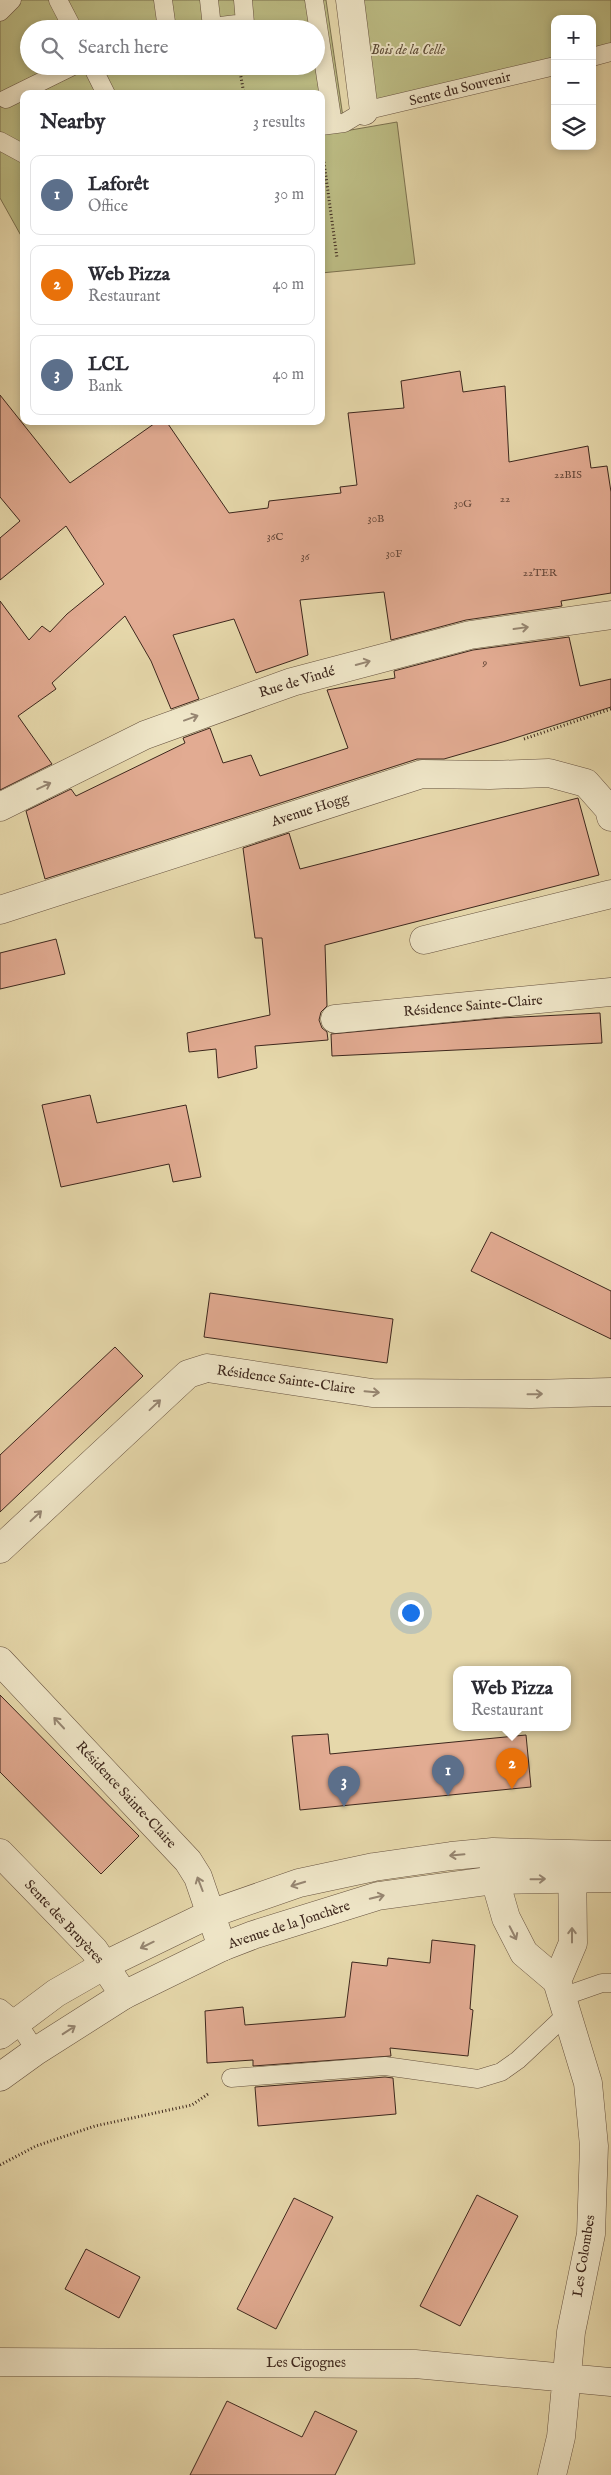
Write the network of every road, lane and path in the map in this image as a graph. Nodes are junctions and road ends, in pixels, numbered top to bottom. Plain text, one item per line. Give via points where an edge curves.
1 (12, 0) edge
2 (58, 0) edge
3 (163, 0) edge
4 (209, 0) edge
5 (243, 0) edge
6 (314, 0) edge
7 (350, 0) edge
8 (0, 12) edge
9 (68, 20) edge
10 (166, 20) edge
11 (210, 20) edge
12 (245, 20) edge
13 (316, 20) edge
14 (611, 52) edge
15 (596, 56) edge
16 (551, 67) edge
17 (55, 75) edge
18 (96, 75) edge
19 (241, 75) edge
20 (322, 75) edge
21 (24, 90) edge
22 (104, 90) edge
23 (243, 90) edge
24 (323, 90) edge
25 (20, 92) edge
26 (6, 99) dead end
27 (325, 106) edge
28 (364, 111) junction
29 (327, 125) edge
30 (0, 141) edge
31 (20, 152) edge
32 (325, 174) edge
33 (337, 258) dead end
34 (606, 619) edge
35 (0, 807) edge
36 (611, 817) edge
37 (611, 894) edge
38 (0, 910) edge
39 (424, 940) dead end
40 (611, 992) edge
41 (335, 1019) dead end
42 (611, 1392) edge
43 (0, 1549) edge
44 (0, 1661) edge
45 (493, 1852) junction
46 (0, 1854) edge
47 (611, 1855) edge
48 (571, 1866) junction
49 (611, 1878) edge
50 (495, 1880) junction
51 (210, 1914) junction
52 (222, 1947) junction
53 (105, 1965) junction
54 (611, 1982) edge
55 (124, 1994) junction
56 (562, 1997) junction
57 (6, 2021) edge
58 (36, 2051) junction
59 (0, 2077) edge
60 (231, 2078) joint
61 (0, 2165) edge
62 (0, 2362) edge
63 (568, 2378) junction
64 (611, 2382) edge
65 (552, 2475) edge

1 - 8 lane
2 - 9 lane
3 - 10 lane
4 - 11 lane
5 - 12 lane
6 - 13 lane
7 - 28 street
14 - 15 lane
16 - 28 lane, Sente du Souvenir
17 - 21 lane
18 - 22 lane
19 - 23 path
20 - 24 lane
25 - 26 lane
27 - 29 lane
28 - 29 lane, Sente du Souvenir via 344,123
30 - 31 lane
32 - 33 path
35 -> 34 street, Rue de Vindé via 145,735 292,682 470,635
36 - 38 street, Avenue Hogg via 609,809 586,783 549,772 422,774
37 - 39 street
40 - 41 street, Résidence Sainte-Claire
43 -> 42 street, Résidence Sainte-Claire via 188,1374 207,1368 372,1393
51 -> 44 street, Résidence Sainte-Claire via 198,1877 188,1861
45 - 48 street, Avenue de la Jonchère
45 - 50 street
45 -> 51 street, Avenue de la Jonchère via 374,1867 300,1883
46 - 53 street, Sente des Bruyères via 82,1937
47 - 48 street, Avenue de la Jonchère
48 - 49 street, Avenue de la Jonchère
50 -> 48 street, Avenue de la Jonchère
56 -> 48 street via 572,1943
52 -> 50 street, Avenue de la Jonchère via 378,1896
50 -> 56 street via 506,1918 524,1953
51 - 52 street, Résidence Sainte-Claire
51 -> 53 street, Avenue de la Jonchère
52 - 55 street, Avenue de la Jonchère
53 - 55 street, Sente des Bruyères
53 - 57 street, Avenue de la Jonchère
54 - 56 lane
58 -> 55 street, Avenue de la Jonchère
56 - 60 lane via 518,2060 501,2072 478,2079 385,2066
56 - 63 street, Les Colombes via 588,2083 594,2146 591,2234 571,2332
57 - 58 lane
58 - 59 street, Avenue de la Jonchère
60 - 61 path via 192,2105 95,2126 36,2146
62 - 63 street, Les Cigognes via 415,2364
63 - 64 street, Les Cigognes
63 - 65 street, Les Colombes via 561,2436

